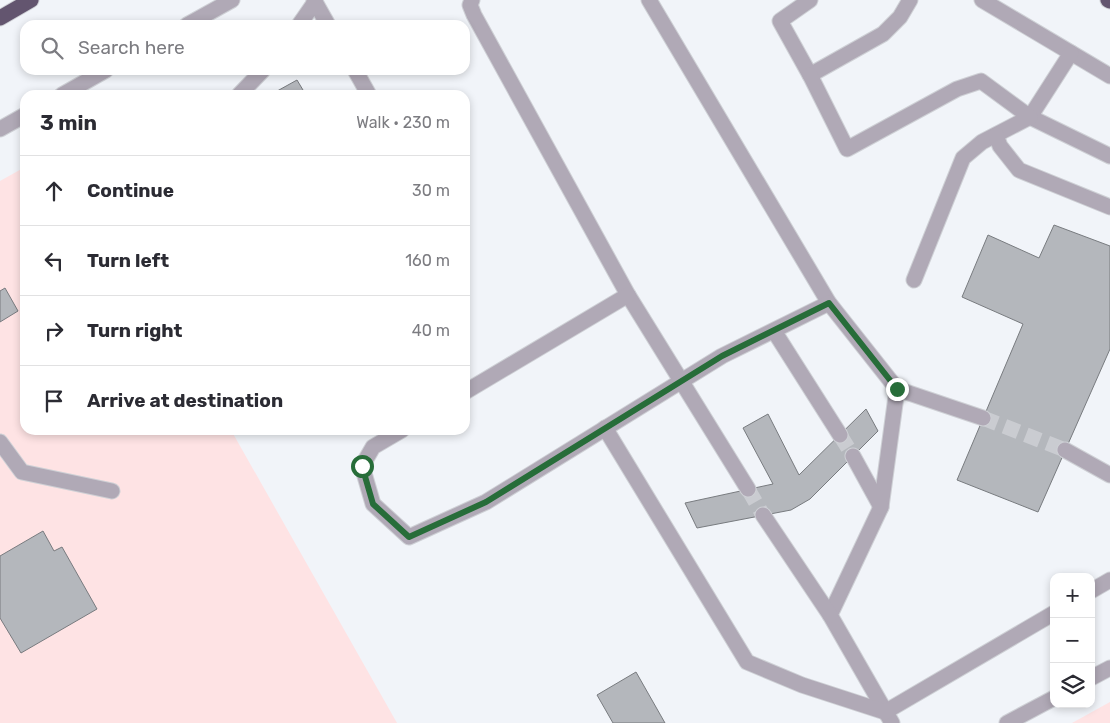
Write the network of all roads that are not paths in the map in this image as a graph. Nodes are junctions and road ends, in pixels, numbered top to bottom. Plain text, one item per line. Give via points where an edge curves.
1 (31, 0) edge
2 (232, 0) edge
3 (472, 0) edge
4 (649, 0) edge
5 (810, 0) edge
6 (910, 0) edge
7 (982, 0) edge
8 (314, 1) edge
9 (0, 18) edge
10 (196, 20) edge
11 (302, 20) edge
12 (325, 20) edge
13 (1071, 53) junction
14 (100, 75) edge
15 (258, 75) edge
16 (358, 75) edge
17 (810, 75) junction
18 (1110, 76) edge
19 (81, 90) edge
20 (244, 90) edge
21 (366, 90) edge
22 (1030, 117) junction
23 (20, 118) edge
24 (0, 129) edge
25 (996, 135) junction
26 (1110, 156) edge
27 (1110, 207) edge
28 (914, 280) dead end
29 (628, 295) junction
30 (829, 303) junction
31 (774, 330) junction
32 (681, 382) junction
33 (470, 389) edge
34 (897, 389) junction
35 (983, 418) tunnel mouth
36 (605, 428) junction
37 (393, 435) edge
38 (840, 435) tunnel mouth
39 (0, 442) edge
40 (1065, 450) tunnel mouth
41 (853, 456) tunnel mouth
42 (1110, 475) edge
43 (748, 489) tunnel mouth
44 (112, 491) dead end
45 (881, 507) junction
46 (763, 515) tunnel mouth
47 (1110, 580) edge
48 (1095, 589) edge
49 (830, 615) junction
50 (1050, 616) edge
51 (1110, 668) edge
52 (1095, 676) edge
53 (1050, 700) edge
54 (888, 717) edge
55 (1007, 723) edge

1 - 9 highway
2 - 10 street
3 - 29 street via 470,5 474,15
4 - 30 street
5 - 17 street via 780,21
6 - 17 street via 900,17 883,34
7 - 13 street
8 - 11 street
8 - 12 street
13 - 18 street
13 - 22 street
14 - 19 street
15 - 20 street
16 - 21 street
17 - 22 street via 847,149 957,89 981,81
22 - 25 street
22 - 26 street
23 - 24 street
25 - 27 street via 1000,146 1019,170
25 - 28 street via 963,158
29 - 32 street
29 - 33 street
30 - 31 street
30 - 34 street
31 - 32 street via 722,356
31 - 38 street
32 - 36 street
32 - 43 street
34 - 35 street
34 - 45 street
36 - 37 street via 486,502 409,537 373,504 362,466 373,447
36 - 54 street via 747,662
39 - 44 street via 22,472
40 - 42 street
41 - 45 street
45 - 49 street
46 - 49 street
47 - 48 street
49 - 54 street
50 - 54 street
51 - 52 street
53 - 55 street

